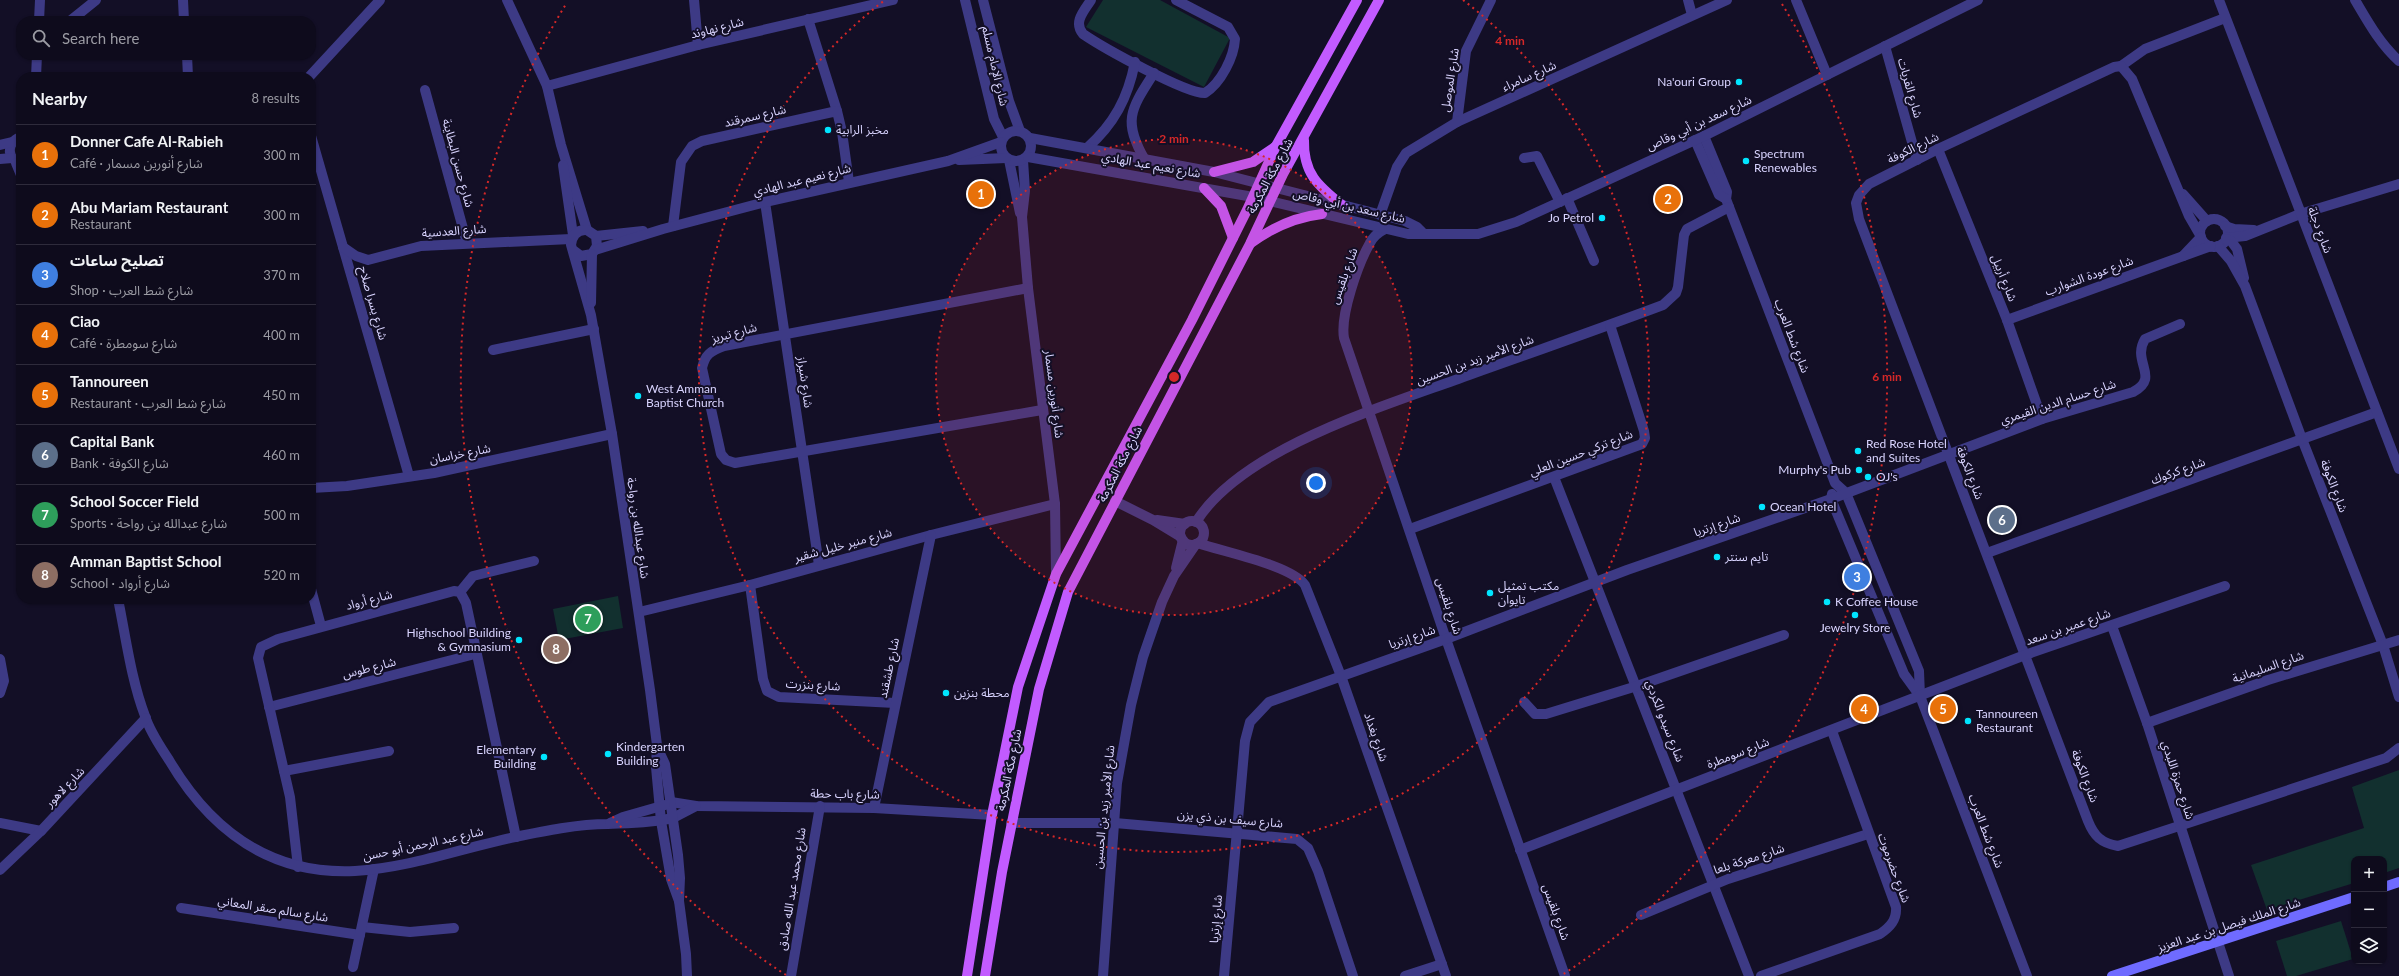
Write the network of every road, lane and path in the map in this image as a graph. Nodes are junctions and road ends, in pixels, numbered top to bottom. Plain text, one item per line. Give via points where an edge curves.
1 (40, 0) edge
2 (96, 0) edge
3 (183, 0) edge
4 (368, 0) edge
5 (379, 0) edge
6 (507, 0) edge
7 (694, 0) edge
8 (893, 0) edge
9 (965, 0) edge
10 (983, 0) edge
11 (1092, 0) edge
12 (1176, 0) edge
13 (1357, 0) edge
14 (1378, 0) edge
15 (1492, 0) edge
16 (1688, 0) edge
17 (1727, 0) edge
18 (1796, 0) edge
19 (1978, 0) edge
20 (2219, 0) edge
21 (2355, 0) edge
22 (1692, 15) junction
23 (39, 16) edge
24 (76, 16) edge
25 (184, 16) edge
26 (2225, 18) junction
27 (808, 19) junction
28 (698, 45) junction
29 (1885, 46) junction
30 (37, 60) edge
31 (187, 60) edge
32 (2399, 61) edge
33 (1135, 62) junction
34 (2121, 66) junction
35 (36, 72) edge
36 (188, 72) edge
37 (314, 72) edge
38 (1154, 72) junction
39 (1827, 75) junction
40 (547, 86) junction
41 (425, 90) dead end
42 (836, 111) junction
43 (1457, 122) junction
44 (1020, 131) junction
45 (16, 138) edge
46 (1030, 138) junction
47 (1700, 138) junction
48 (1002, 139) junction
49 (16, 140) edge
50 (1304, 140) junction
51 (0, 145) edge
52 (562, 145) junction
53 (1276, 146) junction
54 (1087, 148) junction
55 (1938, 149) junction
56 (316, 153) edge
57 (1025, 158) junction
58 (1524, 158) dead end
59 (0, 159) edge
60 (1007, 159) junction
61 (1145, 160) junction
62 (1917, 160) junction
63 (948, 161) junction
64 (16, 162) edge
65 (1214, 172) junction
66 (849, 182) junction
67 (1260, 183) junction
68 (2399, 184) edge
69 (1277, 187) junction
70 (1204, 188) junction
71 (2179, 190) junction
72 (1253, 197) junction
73 (1564, 200) junction
74 (1270, 201) junction
75 (765, 202) junction
76 (1727, 203) junction
77 (1342, 205) junction
78 (1322, 214) junction
79 (2300, 214) junction
80 (1380, 215) junction
81 (1022, 217) junction
82 (2207, 221) junction
83 (1366, 224) junction
84 (2225, 226) junction
85 (668, 228) junction
86 (1385, 229) junction
87 (2258, 230) junction
88 (1422, 232) junction
89 (591, 233) junction
90 (2200, 236) junction
91 (572, 237) junction
92 (1233, 238) junction
93 (2226, 238) junction
94 (467, 243) junction
95 (1370, 243) junction
96 (1250, 244) junction
97 (2214, 246) junction
98 (343, 247) junction
99 (573, 250) junction
100 (593, 252) junction
101 (2181, 258) junction
102 (1594, 261) dead end
103 (2245, 286) junction
104 (1028, 288) junction
105 (591, 315) junction
106 (2007, 320) junction
107 (2180, 324) dead end
108 (1610, 325) junction
109 (594, 329) junction
110 (785, 334) junction
111 (493, 350) dead end
112 (1042, 410) junction
113 (1369, 411) junction
114 (2377, 412) junction
115 (2042, 418) junction
116 (612, 434) junction
117 (2302, 440) junction
118 (802, 452) junction
119 (1950, 454) junction
120 (2399, 469) edge
121 (410, 476) junction
122 (1554, 477) junction
123 (1835, 483) junction
124 (316, 488) edge
125 (1846, 493) junction
126 (1831, 499) junction
127 (1115, 501) junction
128 (1055, 504) junction
129 (1153, 520) junction
130 (1196, 522) junction
131 (1185, 524) junction
132 (1410, 529) junction
133 (931, 535) junction
134 (1182, 538) junction
135 (1199, 541) junction
136 (1987, 553) junction
137 (534, 561) dead end
138 (819, 564) junction
139 (1056, 574) junction
140 (1174, 576) junction
141 (1596, 582) junction
142 (750, 584) junction
143 (2225, 586) dead end
144 (460, 592) junction
145 (119, 604) edge
146 (315, 604) edge
147 (639, 612) junction
148 (321, 626) junction
149 (2112, 626) junction
150 (1784, 634) dead end
151 (1446, 639) junction
152 (2399, 640) edge
153 (2383, 645) junction
154 (475, 654) junction
155 (2025, 655) junction
156 (0, 659) edge
157 (1342, 676) junction
158 (1637, 686) junction
159 (0, 693) edge
160 (1920, 696) junction
161 (2399, 697) edge
162 (1524, 702) dead end
163 (895, 703) junction
164 (269, 707) junction
165 (146, 718) junction
166 (2147, 723) junction
167 (1832, 731) junction
168 (657, 745) junction
169 (2399, 748) edge
170 (389, 751) dead end
171 (284, 771) junction
172 (1678, 790) junction
173 (671, 802) junction
174 (659, 806) junction
175 (696, 806) junction
176 (820, 806) junction
177 (874, 808) junction
178 (992, 815) junction
179 (673, 818) junction
180 (661, 821) junction
181 (0, 823) edge
182 (1011, 823) junction
183 (1115, 823) junction
184 (608, 824) junction
185 (2179, 825) junction
186 (41, 831) junction
187 (1236, 834) junction
188 (1868, 834) junction
189 (516, 836) junction
190 (1520, 850) junction
191 (298, 867) junction
192 (374, 869) junction
193 (0, 870) edge
194 (2399, 882) edge
195 (1713, 884) junction
196 (2387, 886) edge
197 (2351, 898) edge
198 (679, 901) junction
199 (181, 908) dead end
200 (1641, 915) dead end
201 (454, 928) dead end
202 (361, 931) junction
203 (2218, 943) junction
204 (1442, 964) junction
205 (353, 967) dead end
206 (687, 976) edge
207 (791, 976) edge
208 (967, 976) edge
209 (985, 976) edge
210 (1102, 976) edge
211 (1224, 976) edge
212 (1353, 976) edge
213 (1405, 976) edge
214 (1446, 976) edge
215 (1565, 976) edge
216 (1749, 976) edge
217 (1761, 976) edge
218 (2027, 976) edge
219 (2112, 976) edge
220 (2229, 976) edge

1 - 23 street
2 - 24 street
3 - 25 street
4 - 5 street
5 - 37 street
6 - 40 street
7 - 28 street
8 - 27 street, شارع نهاوند
9 - 48 street, شارع الإمام مسلم via 994,119
10 - 44 street, شارع الإمام مسلم via 1009,101
11 - 33 street via 1080,17 1080,30 1089,38
12 - 38 street via 1228,27 1235,39 1235,46 1215,83 1205,93 1197,93
13 - 53 main road, شارع مكة المكرمة
14 - 50 main road, شارع مكة المكرمة
15 - 43 street, شارع الموصل via 1466,51
16 - 22 street
17 - 22 street, شارع سامراء
18 - 39 street
19 - 29 street, شارع سعد بن أبي وقاص
20 - 26 street, شارع دجلة
21 - 32 street via 2370,26
22 - 43 street, شارع سامراء
26 - 34 street, شارع الكوفة via 2145,49
26 - 79 street, شارع دجلة
27 - 28 street, شارع نهاوند
27 - 42 street
28 - 40 street, شارع نهاوند
29 - 39 street, شارع سعد بن أبي وقاص
29 - 62 street, شارع القريات
30 - 35 street
31 - 36 street
33 - 38 street
33 - 54 street via 1127,95 1114,120
34 - 55 street, شارع الكوفة
34 - 71 street via 2132,79
38 - 61 street via 1132,111 1133,139
39 - 47 street, شارع سعد بن أبي وقاص
40 - 52 street
41 - 94 street, شارع حسن البطاينة
42 - 66 street via 842,132
42 - 85 street, شارع سمرقند via 712,138 692,146 681,162
43 - 80 street, شارع سامراء via 1406,153 1397,167
44 - 46 street
44 - 48 street via 1011,131
45 - 51 street
46 - 54 street, شارع نعيم عبد الهادي
46 - 57 street via 1032,148
47 - 73 street, شارع سعد بن أبي وقاص
47 - 76 street, شارع شط العرب via 1727,192
48 - 60 street via 1001,150
48 - 63 street, شارع نعيم عبد الهادي
49 - 64 street via 9,150
50 - 69 main road, شارع مكة المكرمة
50 - 77 main road via 1304,158 1309,173
52 - 89 street
52 - 91 street
53 - 65 main road via 1253,162
53 - 67 main road, شارع مكة المكرمة
54 - 61 street, شارع نعيم عبد الهادي
55 - 62 street, شارع الكوفة
55 - 106 street, شارع أربيل
56 - 98 street, شارع يسرا صلاح
57 - 60 street
57 - 70 street, شارع نعيم عبد الهادي
57 - 81 street, شارع أنورين مسمار
58 - 73 street via 1536,156
59 - 64 street
60 - 63 street, شارع نعيم عبد الهادي
60 - 81 street, شارع أنورين مسمار
61 - 65 street, شارع نعيم عبد الهادي
62 - 119 street, شارع الكوفة via 1864,189 1856,203
63 - 66 street, شارع نعيم عبد الهادي
65 - 67 street, شارع نعيم عبد الهادي
66 - 75 street, شارع نعيم عبد الهادي
67 - 69 street, شارع نعيم عبد الهادي
67 - 72 main road, شارع مكة المكرمة
68 - 79 street
69 - 74 main road, شارع مكة المكرمة
69 - 77 street, شارع سعد بن أبي وقاص
70 - 72 street, شارع نعيم عبد الهادي
70 - 92 main road via 1221,206
71 - 82 street
71 - 90 street
72 - 74 street, شارع نعيم عبد الهادي
72 - 92 main road, شارع مكة المكرمة
73 - 88 street, شارع سعد بن أبي وقاص via 1499,229 1482,233 1463,236
73 - 102 street
74 - 78 street, شارع سعد بن أبي وقاص
74 - 96 main road, شارع مكة المكرمة
75 - 85 street, شارع نعيم عبد الهادي
75 - 110 street, شارع شيراز
76 - 108 street, شارع الأمير زيد بن الحسين via 1694,225 1684,235 1678,287 1672,297 1662,305
76 - 123 street, شارع شط العرب
77 - 80 street, شارع سعد بن أبي وقاص
78 - 83 street, شارع سعد بن أبي وقاص
78 - 96 main road via 1277,226
79 - 87 street
79 - 114 street, شارع دجلة
80 - 88 street, شارع سعد بن أبي وقاص via 1412,224
81 - 104 street, شارع أنورين مسمار
82 - 84 street via 2215,219
82 - 90 street via 2202,226
83 - 86 street, شارع سعد بن أبي وقاص
83 - 95 street, شارع بلقيس
84 - 87 street
84 - 93 street
85 - 89 street, شارع نعيم عبد الهادي
85 - 100 street, شارع نعيم عبد الهادي
86 - 88 street, شارع سعد بن أبي وقاص via 1415,234
86 - 95 street, شارع بلقيس
87 - 93 street via 2239,237
89 - 91 street via 577,231
89 - 100 street via 598,240
90 - 97 street via 2204,242
90 - 101 street, شارع عودة الشوارب
91 - 94 street, شارع العدسية
91 - 99 street
92 - 139 main road, شارع مكة المكرمة
93 - 97 street
93 - 103 street, شارع الكوفة via 2237,249
94 - 98 street, شارع العدسية via 421,246 368,260
95 - 113 street, شارع بلقيس via 1346,306 1343,326 1344,338
96 - 127 main road, شارع مكة المكرمة
97 - 101 street, شارع عودة الشوارب
97 - 103 street, شارع الكوفة via 2231,262
98 - 121 street, شارع يسرا صلاح
99 - 100 street via 581,256
99 - 105 street, شارع عبدالله بن رواحة
100 - 105 street, شارع عبدالله بن رواحة
101 - 106 street, شارع عودة الشوارب
103 - 117 street, شارع الكوفة
104 - 110 street, شارع تبريز
104 - 112 street, شارع أنورين مسمار
105 - 109 street, شارع عبدالله بن رواحة
106 - 115 street, شارع أربيل
107 - 115 street, شارع حسام الدين القيمري via 2144,342 2141,352 2146,382 2144,386 2111,399
108 - 113 street, شارع الأمير زيد بن الحسين
108 - 122 street, شارع تركي حسين العلي via 1645,438 1642,444
109 - 111 street
109 - 116 street, شارع عبدالله بن رواحة
110 - 118 street, شارع شيراز
110 - 118 street, شارع تبريز via 724,346 709,353 704,358 702,368 704,384 721,454 726,460 740,463
112 - 118 street, شارع تبريز
112 - 128 street, شارع أنورين مسمار
113 - 130 street, شارع الأمير زيد بن الحسين via 1296,443 1269,458 1217,495
113 - 132 street, شارع بلقيس
114 - 117 street, شارع كركوك
114 - 120 street, شارع دجلة
115 - 119 street, شارع حسام الدين القيمري
116 - 121 street, شارع خراسان
116 - 147 street, شارع عبدالله بن رواحة
117 - 136 street, شارع كركوك
117 - 153 street, شارع الكوفة
118 - 138 street, شارع شيراز
119 - 125 street, شارع حسام الدين القيمري
119 - 136 street, شارع الكوفة
121 - 124 street, شارع خراسان via 347,486
122 - 132 street, شارع تركي حسين العلي
122 - 141 street, شارع سيدو الكردي
123 - 125 street, شارع شط العرب
123 - 126 street
125 - 126 street, شارع حسام الدين القيمري
125 - 160 street, شارع شط العرب via 1919,671
126 - 141 street, شارع إرتريا
126 - 160 street, شارع شط العرب via 1904,674
127 - 129 street
127 - 182 main road, شارع مكة المكرمة via 1068,592 1060,616 1039,689
128 - 133 street, شارع منير خليل شقير
128 - 139 street, شارع أنورين مسمار
129 - 131 street
129 - 134 street
130 - 131 street
130 - 135 street via 1202,527
131 - 134 street via 1181,530
132 - 151 street, شارع بلقيس
133 - 138 street, شارع منير خليل شقير
133 - 163 street, شارع طشقند
134 - 135 street via 1189,544
134 - 140 street, شارع الأمير زيد بن الحسين
135 - 140 street, شارع الأمير زيد بن الحسين
135 - 157 street, شارع بغداد via 1301,579 1310,594
136 - 155 street, شارع الكوفة
137 - 144 street via 473,576
138 - 142 street, شارع منير خليل شقير
139 - 178 main road, شارع مكة المكرمة via 1018,687
140 - 183 street, شارع الأمير زيد بن الحسين via 1150,636 1131,705 1117,782
141 - 151 street, شارع إرتريا
141 - 158 street, شارع سيدو الكردي
142 - 147 street, شارع منير خليل شقير
142 - 163 street, شارع بنزرت via 767,691 779,697
143 - 149 street, شارع عمير بن سعد
144 - 148 street, شارع أرواد via 447,592
144 - 154 street via 466,603
145 - 165 street, شارع عبد الرحمن أبو حسن via 136,687
146 - 148 street
147 - 168 street, شارع عبدالله بن رواحة
148 - 164 street, شارع أرواد via 261,647 258,658
149 - 155 street, شارع عمير بن سعد
149 - 166 street, شارع حمزة اللبدي
150 - 158 street
151 - 157 street, شارع إرتريا
151 - 190 street, شارع بلقيس
152 - 153 street, شارع السليمانية
153 - 161 street, شارع الكوفة
153 - 166 street, شارع السليمانية via 2268,680
154 - 164 street, شارع طوس
154 - 189 street
155 - 160 street, شارع عمير بن سعد
155 - 185 street, شارع الكوفة via 2092,832 2100,841 2118,846
156 - 159 street via 4,682
157 - 187 street, شارع إرتريا via 1269,702 1250,722 1245,741
157 - 204 street, شارع بغداد
158 - 162 street via 1539,715 1530,712
158 - 172 street, شارع سيدو الكردي
160 - 167 street, شارع سومطرة
160 - 218 street, شارع شط العرب
163 - 177 street, شارع طشقند
164 - 171 street, شارع أرواد
165 - 186 street, شارع لاهور
165 - 191 street, شارع عبد الرحمن أبو حسن via 174,769 221,826 254,850
166 - 185 street, شارع حمزة اللبدي
167 - 172 street, شارع سومطرة
167 - 188 street, شارع حضرموت
168 - 173 street, شارع عبدالله بن رواحة via 665,764
168 - 174 street, شارع عبدالله بن رواحة
169 - 185 street, شارع الكوفة via 2386,758
170 - 171 street
171 - 191 street, شارع أرواد via 294,825
172 - 190 street, شارع سومطرة
172 - 195 street, شارع سيدو الكردي
173 - 174 street, شارع عبد الرحمن أبو حسن
173 - 175 street, شارع باب حطة
173 - 179 street, شارع عبدالله بن رواحة
174 - 180 street, شارع عبدالله بن رواحة
174 - 184 street, شارع عبد الرحمن أبو حسن via 623,816
175 - 176 street, شارع باب حطة
175 - 179 street, شارع باب حطة
176 - 177 street, شارع باب حطة
176 - 207 street, شارع محمد عبد الله صادق
177 - 178 street, شارع باب حطة
178 - 208 main road, شارع مكة المكرمة
179 - 180 street, شارع عبد الرحمن أبو حسن
179 - 198 street, شارع عبدالله بن رواحة via 680,878
180 - 184 street, شارع عبد الرحمن أبو حسن
180 - 198 street, شارع عبدالله بن رواحة via 670,873
181 - 186 street
182 - 183 street, شارع سيف بن ذي يزن
182 - 209 main road, شارع مكة المكرمة
183 - 187 street, شارع سيف بن ذي يزن
183 - 210 street, شارع الأمير زيد بن الحسين
184 - 189 street, شارع عبد الرحمن أبو حسن
185 - 203 street, شارع حمزة اللبدي
186 - 193 street, شارع لاهور
187 - 211 street, شارع إرتريا
187 - 212 street, شارع سيف بن ذي يزن via 1289,837 1303,842 1318,871
188 - 195 street, شارع معركة بلعا
188 - 217 street, شارع حضرموت via 1896,907 1892,925 1868,939
189 - 192 street, شارع عبد الرحمن أبو حسن
190 - 215 street, شارع بلقيس
191 - 192 street, شارع عبد الرحمن أبو حسن via 342,871
192 - 202 street
194 - 196 main road
195 - 200 street, شارع معركة بلعا
195 - 216 street, شارع سيدو الكردي
197 - 203 main road, شارع الملك فيصل بن عبد العزيز
198 - 206 street, شارع عبدالله بن رواحة
199 - 202 street, شارع سالم صقر المعاني
201 - 202 street, شارع سالم صقر المعاني via 410,932
202 - 205 street
203 - 219 main road, شارع الملك فيصل بن عبد العزيز
203 - 220 street, شارع حمزة اللبدي
204 - 213 street
204 - 214 street, شارع بغداد

